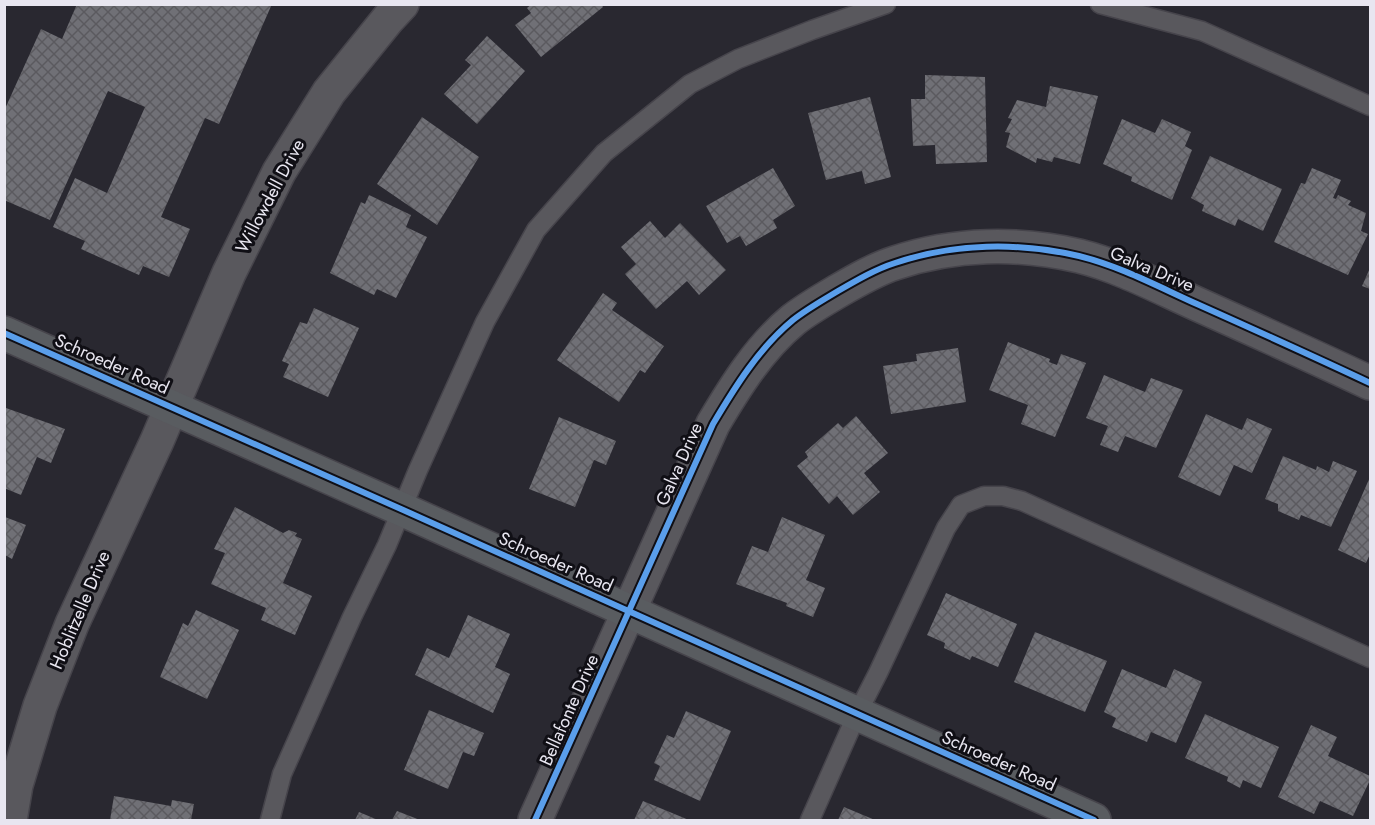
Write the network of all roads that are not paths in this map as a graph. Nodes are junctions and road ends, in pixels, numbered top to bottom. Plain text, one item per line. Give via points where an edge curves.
1 (402, 4) edge
2 (886, 4) edge
3 (1100, 4) edge
4 (1371, 106) edge
5 (4, 333) edge
6 (1371, 383) edge
7 (171, 408) junction
8 (401, 508) junction
9 (630, 612) junction
10 (1371, 658) edge
11 (857, 714) junction
12 (10, 820) edge
13 (270, 820) edge
14 (535, 820) edge
15 (810, 820) edge
16 (1094, 820) edge

1 - 7 street, Willowdell Drive via 329,92 279,172 229,273
2 - 8 lane via 738,59 690,84 604,153 536,230 485,322
3 - 4 lane via 1202,31
5 - 7 street, Schroeder Road
6 - 9 street, Galva Drive via 1128,273 1080,256 995,246 932,253 894,263 822,300 792,321 737,384 713,424
7 - 8 street, Schroeder Road
7 - 12 street, Hoblitzelle Drive via 72,624 40,706 16,785
8 - 9 street, Schroeder Road
8 - 13 lane via 282,774
9 - 11 street, Schroeder Road
9 - 14 street, Bellafonte Drive
10 - 11 lane via 1022,501 984,496 961,505 945,528
11 - 15 lane
11 - 16 street, Schroeder Road

